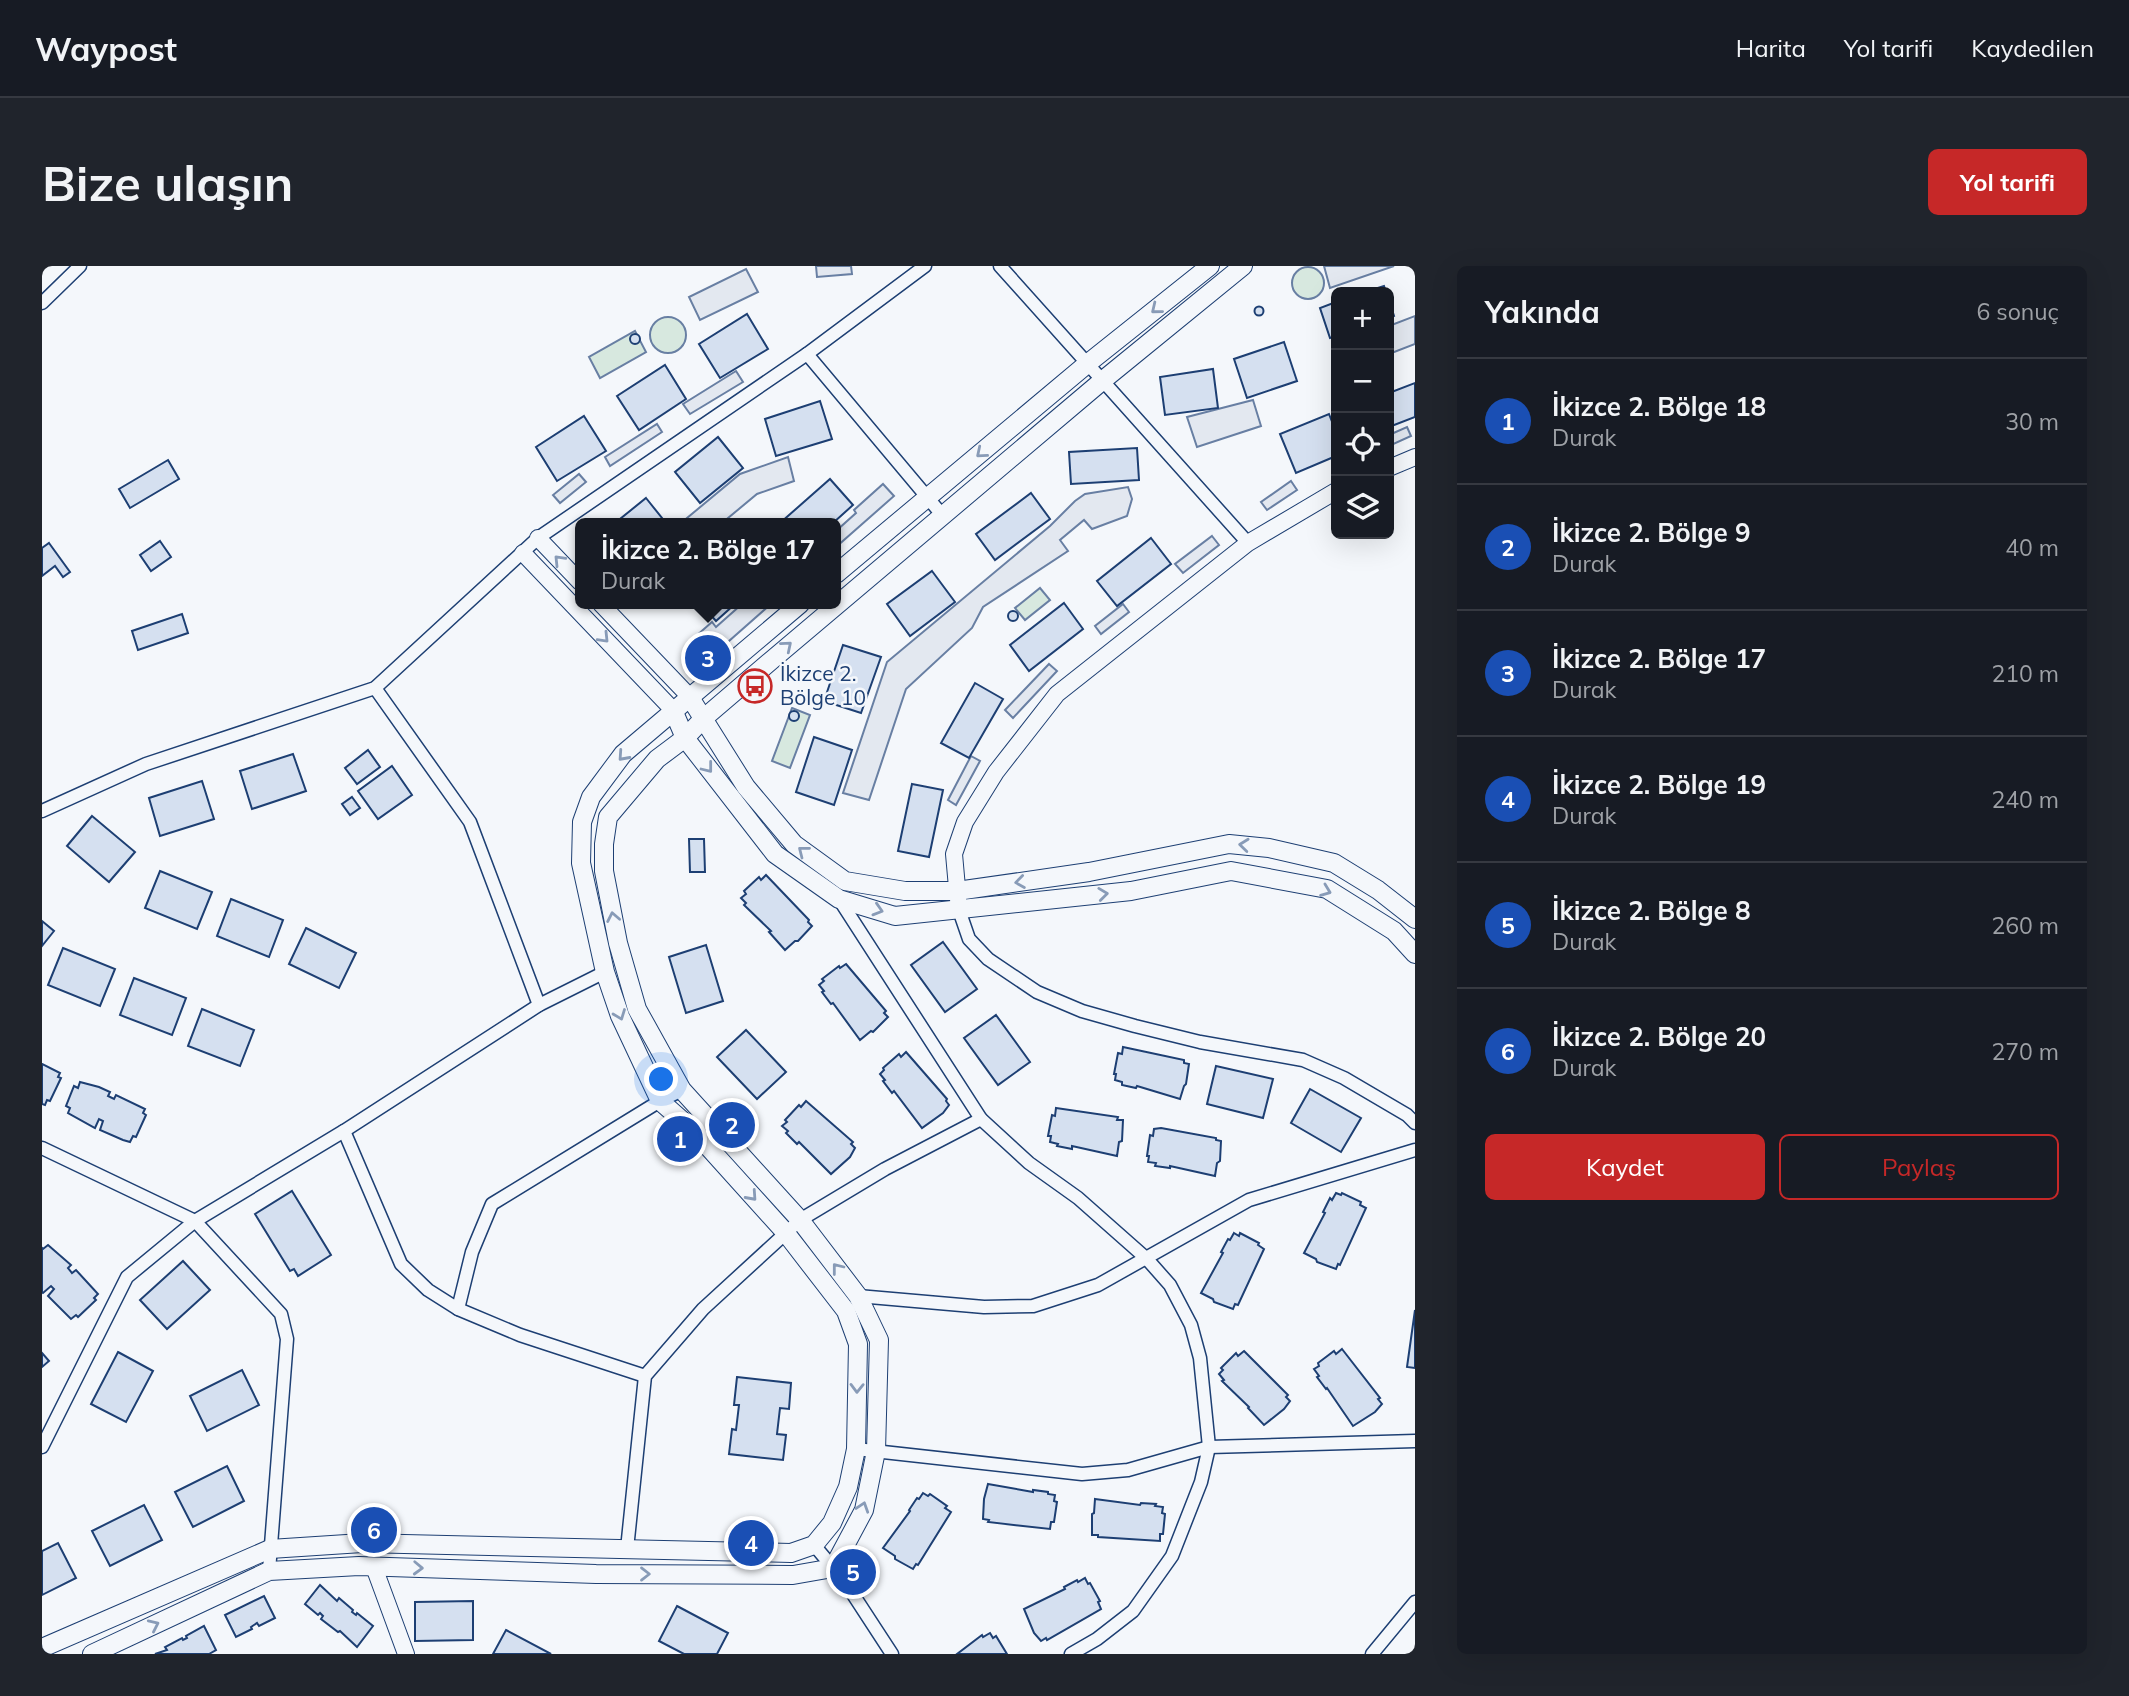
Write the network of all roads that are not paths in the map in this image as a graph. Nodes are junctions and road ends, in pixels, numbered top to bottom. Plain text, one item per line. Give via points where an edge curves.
1 (80, 266) edge
2 (926, 266) edge
3 (1000, 266) edge
4 (1210, 266) edge
5 (1242, 266) edge
6 (42, 303) edge
7 (807, 354) junction
8 (1087, 364) junction
9 (1102, 380) junction
10 (1415, 457) edge
11 (1394, 466) edge
12 (1331, 494) edge
13 (928, 498) junction
14 (943, 516) junction
15 (538, 538) junction
16 (1248, 543) junction
17 (523, 554) junction
18 (841, 570) edge
19 (575, 577) edge
20 (841, 603) edge
21 (575, 608) edge
22 (576, 609) edge
23 (606, 609) edge
24 (794, 609) edge
25 (834, 609) edge
26 (375, 688) junction
27 (689, 696) junction
28 (673, 710) junction
29 (704, 719) junction
30 (685, 738) junction
31 (42, 811) edge
32 (957, 891) junction
33 (839, 899) junction
34 (960, 910) junction
35 (1415, 919) edge
36 (1415, 954) edge
37 (605, 972) junction
38 (539, 1005) junction
39 (682, 1090) junction
40 (660, 1101) junction
41 (981, 1119) junction
42 (1415, 1123) edge
43 (344, 1131) junction
44 (42, 1148) edge
45 (1415, 1150) edge
46 (800, 1220) junction
47 (195, 1221) junction
48 (785, 1232) junction
49 (1147, 1259) junction
50 (858, 1296) junction
51 (458, 1309) junction
52 (645, 1376) junction
53 (1415, 1441) edge
54 (42, 1447) edge
55 (1209, 1447) junction
56 (856, 1448) junction
57 (876, 1451) junction
58 (814, 1545) junction
59 (270, 1549) junction
60 (627, 1549) junction
61 (374, 1567) junction
62 (833, 1567) junction
63 (269, 1571) junction
64 (1415, 1602) edge
65 (42, 1648) edge
66 (118, 1648) edge
67 (92, 1654) edge
68 (406, 1654) edge
69 (891, 1654) edge
70 (1071, 1654) edge
71 (1373, 1654) edge

1 - 6 street
2 - 7 street
3 - 8 street
4 -> 8 main road
5 - 9 main road
7 - 13 street
7 - 15 street
8 - 9 street
8 -> 13 main road
9 - 14 main road
9 - 16 street
10 - 11 street
12 - 16 street
13 - 14 street
13 - 18 main road
20 -> 14 main road
15 - 17 street
19 -> 15 street
16 - 32 street via 1057,694 996,772 965,822 954,854
17 -> 21 street
17 - 26 street
22 -> 28 street
23 - 27 street
24 - 27 main road
29 -> 25 main road
26 - 31 street via 146,764
26 - 38 street via 470,822
27 - 28 main road
27 - 29 main road
28 - 30 main road
28 -> 37 main road via 623,754 591,797 582,822 581,863
29 - 30 main road
32 -> 29 main road via 872,887 845,881 824,867 794,844 746,787
30 -> 33 main road via 775,854
39 -> 30 main road via 637,1009 618,943 604,870 604,844 608,817 657,759
32 - 34 street
35 -> 32 main road via 1334,863 1229,844 1089,872
33 -> 34 main road via 895,916
33 - 41 street
34 -> 36 main road via 1131,891 1231,871 1327,889 1394,931
34 - 42 street via 969,939 988,959 1037,992 1135,1026 1303,1060 1344,1077
37 - 38 street
37 -> 40 main road
38 - 43 street
39 - 40 street
39 - 46 main road
40 -> 48 main road via 693,1130
40 - 51 street via 492,1204 472,1252
41 - 46 street
41 - 49 street
43 - 47 street
43 - 51 street via 401,1264 428,1290
44 - 47 street
45 - 49 street via 1249,1200
46 - 48 street
50 -> 46 main road
47 - 54 street via 127,1277
47 - 59 street via 281,1314 287,1339
48 - 52 street via 703,1308
48 -> 56 main road via 846,1311 858,1344
49 - 50 street via 1098,1285 1033,1306 984,1307
49 - 55 street via 1170,1284 1191,1325 1200,1359
50 - 57 main road via 879,1340
51 - 52 street via 520,1335
52 - 60 street
53 - 55 street
55 - 57 street via 1128,1469 1082,1474
55 - 70 street via 1201,1482 1172,1556 1133,1611
56 - 57 street
56 - 58 main road via 848,1487 832,1523
62 -> 57 main road via 864,1510
58 - 60 main road via 791,1553
58 - 62 street
59 - 60 main road via 362,1543
59 - 63 street
59 - 65 main road
61 -> 62 main road via 793,1575
61 - 63 main road
61 - 68 street
62 - 69 street
66 -> 63 main road
64 - 71 street
66 - 67 main road

